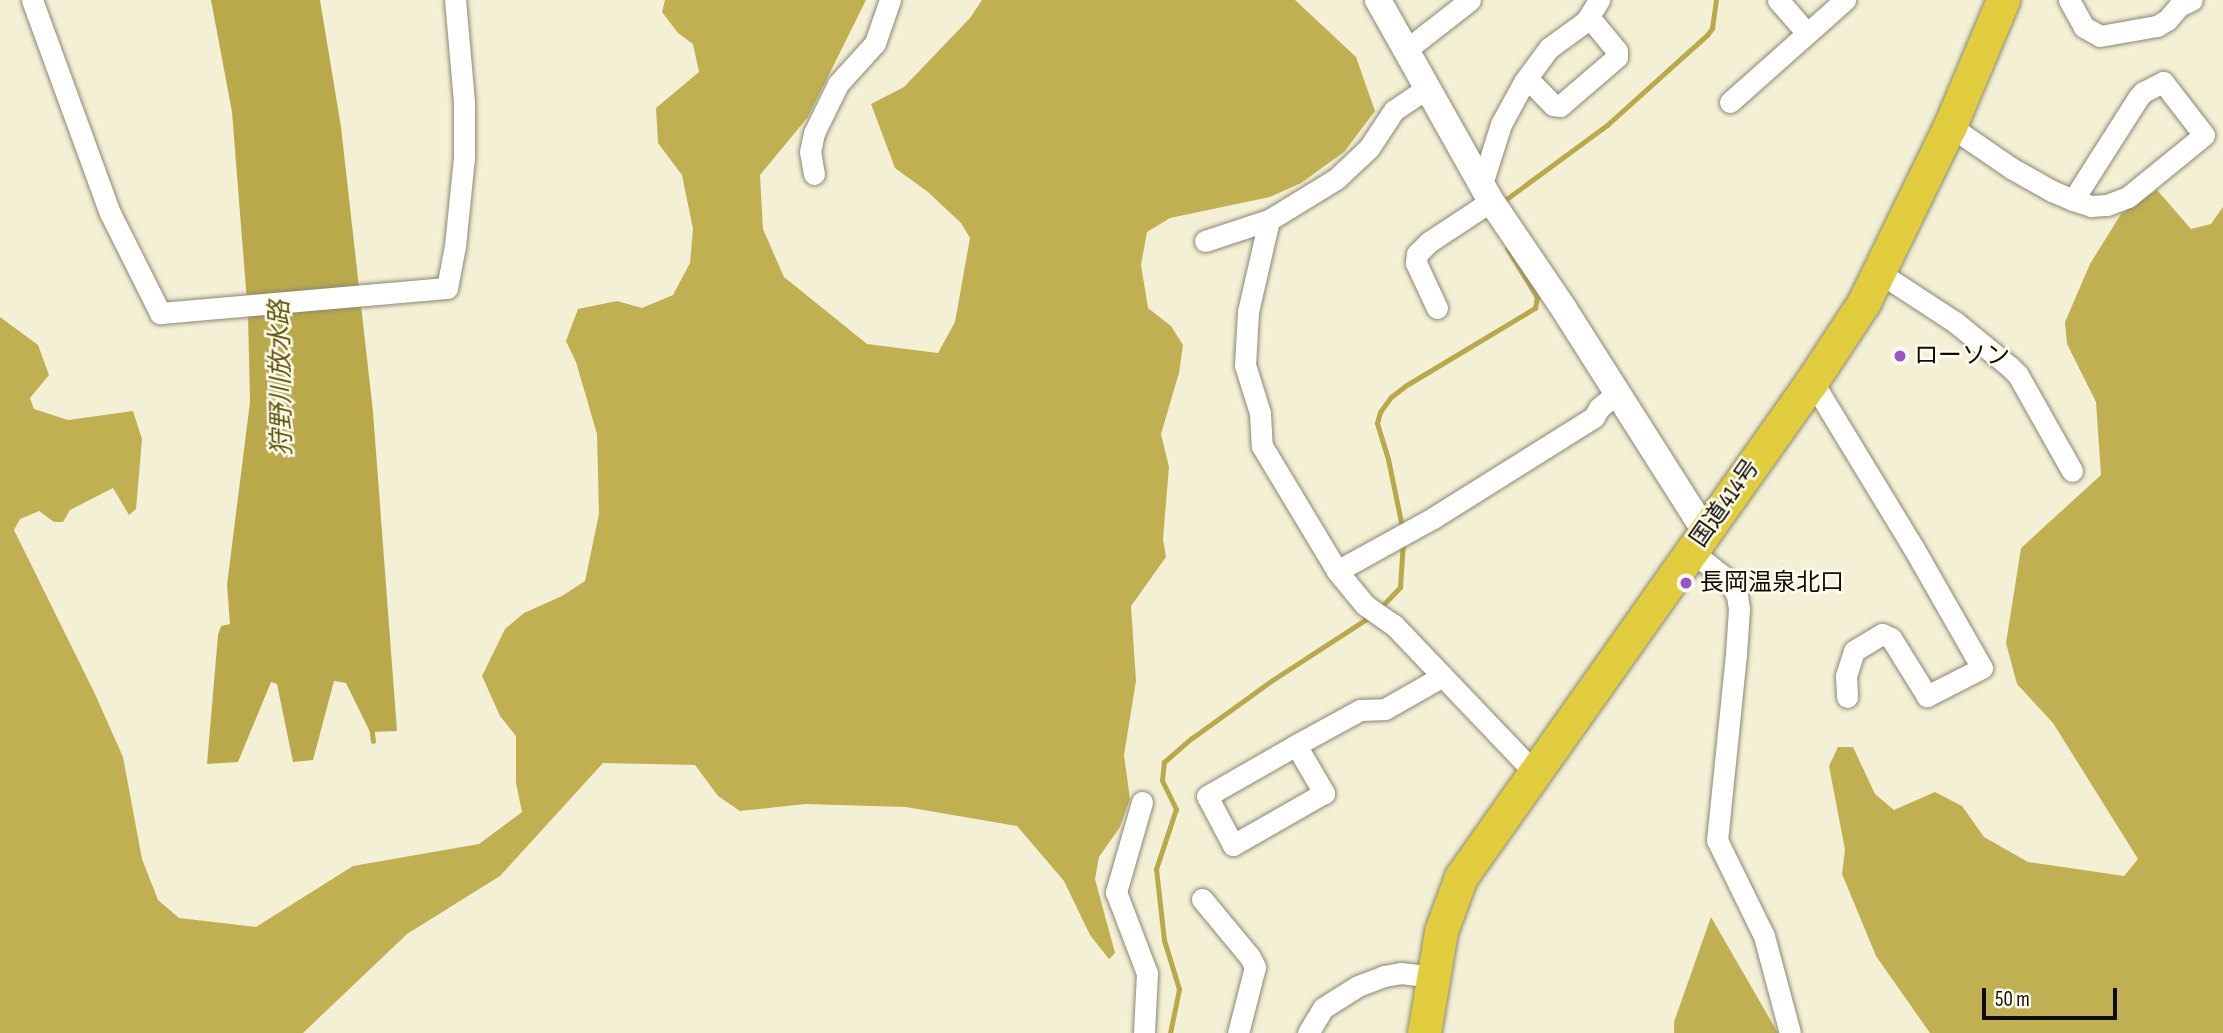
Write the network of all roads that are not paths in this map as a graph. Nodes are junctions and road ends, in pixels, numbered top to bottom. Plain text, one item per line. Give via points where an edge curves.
1 (32, 0) edge
2 (455, 0) edge
3 (890, 0) edge
4 (1378, 0) edge
5 (1470, 0) edge
6 (1778, 0) edge
7 (1845, 0) edge
8 (2003, 0) edge
9 (2069, 0) edge
10 (2192, 0) edge
11 (1594, 8) edge
12 (1807, 33) junction
13 (1406, 50) junction
14 (1527, 78) junction
15 (1427, 88) junction
16 (1730, 102) dead end
17 (1950, 126) junction
18 (814, 174) dead end
19 (1487, 192) junction
20 (2073, 200) junction
21 (1269, 220) junction
22 (1205, 241) dead end
23 (1880, 273) junction
24 (1437, 308) dead end
25 (1812, 380) junction
26 (1616, 394) junction
27 (2072, 471) dead end
28 (1698, 541) junction
29 (1337, 571) junction
30 (1441, 677) junction
31 (1847, 697) dead end
32 (1296, 745) junction
33 (1537, 775) junction
34 (1142, 802) dead end
35 (1202, 899) dead end
36 (1432, 977) junction
37 (1144, 1033) edge
38 (1238, 1033) edge
39 (1308, 1033) edge
40 (1424, 1033) edge
41 (1790, 1033) edge

1 - 2 street via 110,213 160,313 447,288 460,201 464,102
3 - 18 street via 875,43 838,85 814,133 810,152
4 - 13 street
5 - 13 street
6 - 12 street
7 - 12 street
8 - 17 highway, 国道414号
9 - 10 street via 2084,27 2100,37 2157,26
11 - 14 street via 1549,48
11 - 14 street via 1617,57 1560,106 1553,105
12 - 16 street
13 - 15 street
14 - 19 street via 1501,124
15 - 19 street
15 - 21 street via 1394,110 1369,148 1336,179
17 - 20 street via 2029,179
17 - 23 highway, 国道414号
19 - 24 street via 1417,254 1416,263
19 - 26 street
20 - 20 street via 2143,92 2163,82 2204,135 2128,197 2099,206
21 - 22 street
21 - 29 street via 1248,312 1245,365 1260,413 1262,446
23 - 25 highway, 国道414号
23 - 27 street via 1955,322 2010,366
25 - 28 highway, 国道414号
25 - 31 street via 1982,668 1927,696 1891,638 1882,634 1854,651 1846,676
26 - 28 street
26 - 29 street via 1594,417
28 - 33 highway, 国道414号
28 - 41 street via 1728,580 1740,609 1717,840 1764,936
29 - 30 street via 1365,605 1394,625
30 - 32 street via 1385,709 1360,710
30 - 33 street
32 - 32 street via 1324,793 1233,845 1207,796
33 - 36 highway, 国道414号 via 1461,877 1441,931
34 - 37 street via 1116,892 1147,973
35 - 38 street via 1255,968
36 - 39 street via 1401,973 1357,986 1324,1008
36 - 40 highway, 国道414号

